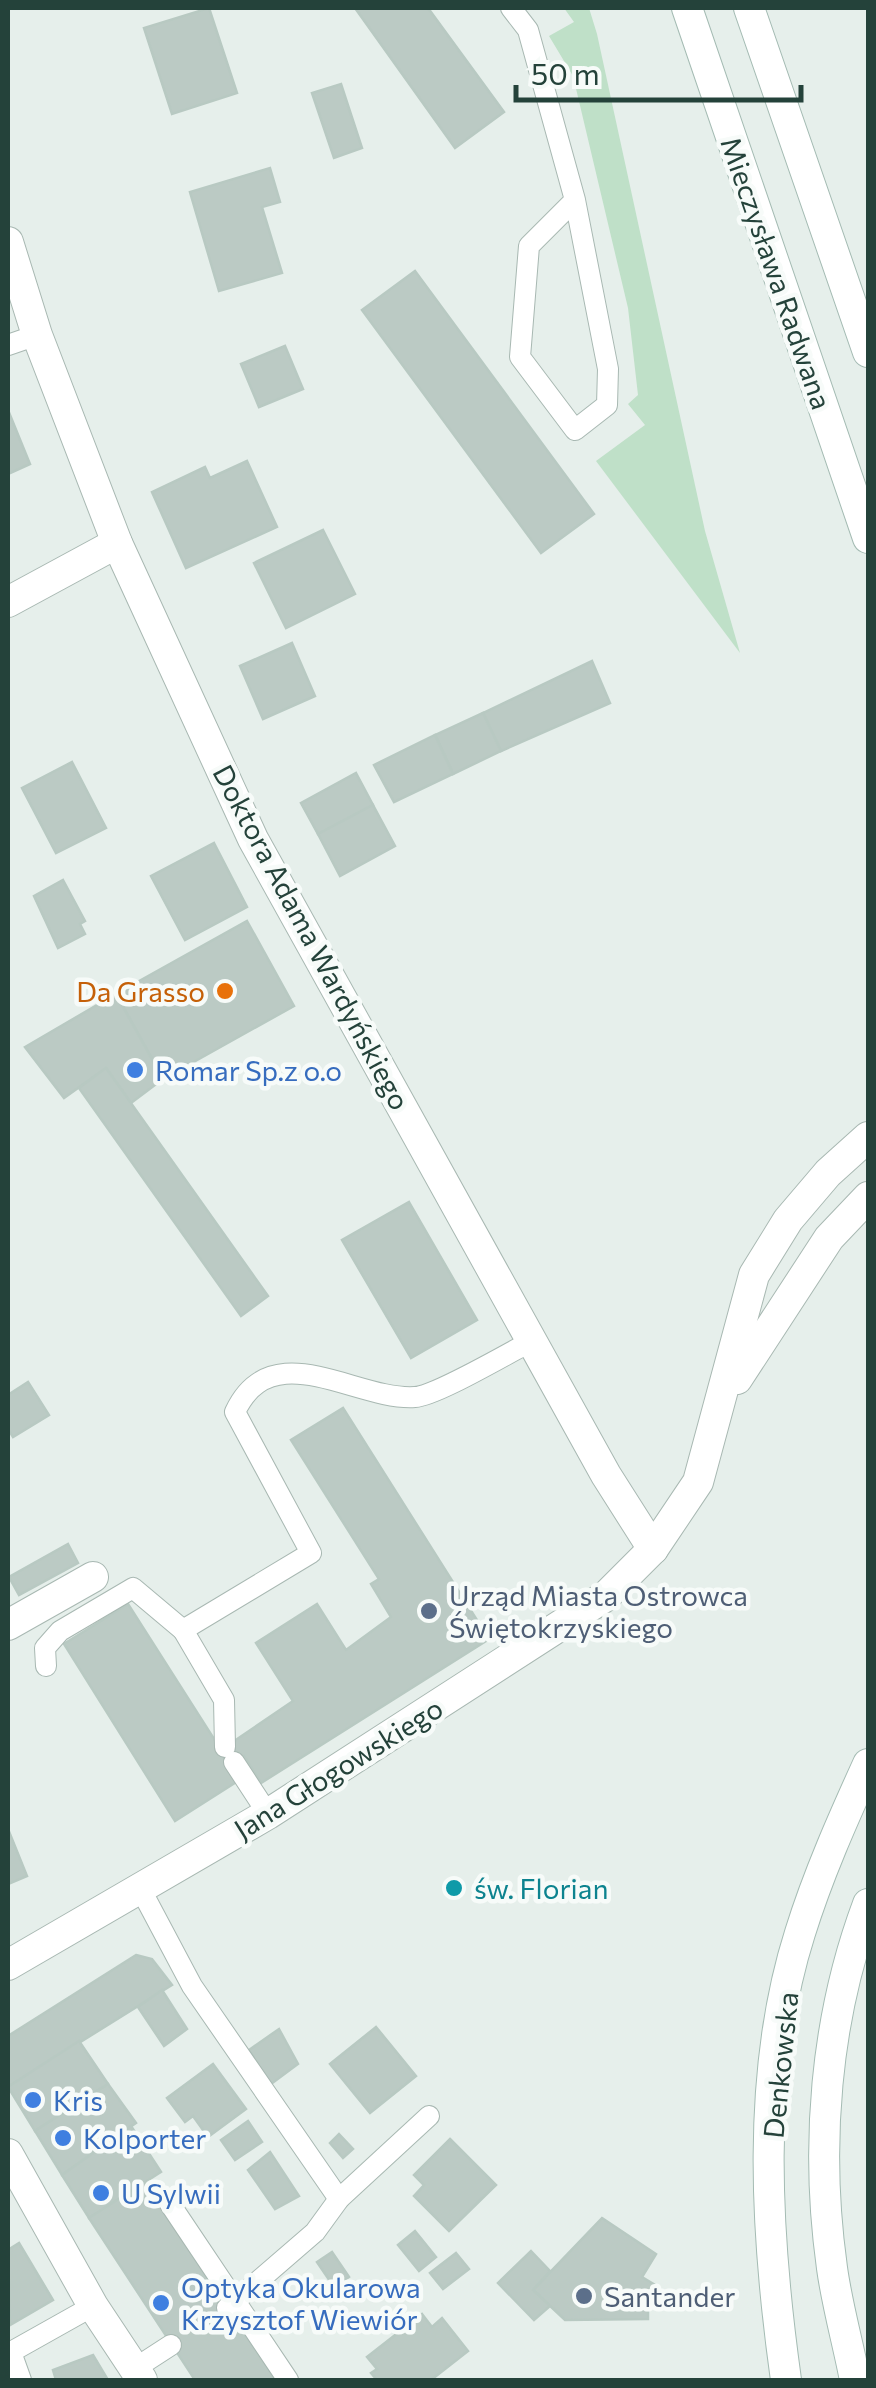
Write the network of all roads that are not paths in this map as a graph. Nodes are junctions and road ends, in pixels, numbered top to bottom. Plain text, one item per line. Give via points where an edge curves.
1 (511, 8) edge
2 (687, 8) edge
3 (749, 8) edge
4 (575, 200) junction
5 (8, 242) edge
6 (37, 334) junction
7 (8, 345) edge
8 (868, 352) edge
9 (868, 538) edge
10 (117, 542) junction
11 (8, 602) edge
12 (868, 1137) edge
13 (868, 1197) edge
14 (532, 1341) junction
15 (724, 1398) junction
16 (653, 1549) junction
17 (92, 1577) dead end
18 (8, 1625) edge
19 (183, 1630) junction
20 (46, 1666) dead end
21 (868, 1764) edge
22 (268, 1814) junction
23 (140, 1888) junction
24 (868, 1904) edge
25 (8, 1966) edge
26 (430, 2116) dead end
27 (8, 2154) edge
28 (339, 2199) junction
29 (170, 2204) dead end
30 (230, 2305) junction
31 (93, 2306) junction
32 (171, 2345) dead end
33 (9, 2349) edge
34 (138, 2375) edge
35 (21, 2380) edge
36 (288, 2380) edge
37 (786, 2380) edge
38 (855, 2380) edge

1 - 4 lane via 528,30
2 - 9 street, Mieczysława Radwana
3 - 8 street
4 - 4 lane via 529,246 520,357 575,430 608,405 608,369
5 - 6 street, Doktora Adama Wardyńskiego
6 - 7 lane
6 - 10 street, Doktora Adama Wardyńskiego
10 - 11 street
10 - 14 street, Doktora Adama Wardyńskiego via 253,838
12 - 15 street via 788,1220 754,1274
13 - 15 street via 829,1238
14 - 16 street, Doktora Adama Wardyńskiego
14 - 19 lane via 418,1398 309,1371 262,1381 243,1394 235,1412 310,1553
15 - 16 street, Jana Głogowskiego via 698,1482
16 - 22 street, Jana Głogowskiego via 606,1596
17 - 18 street
19 - 20 lane via 133,1588 60,1631 45,1648
19 - 22 lane via 224,1700 230,1755
21 - 37 street, Denkowska via 799,1936 779,2023 767,2224
22 - 23 street, Jana Głogowskiego
23 - 25 street, Jana Głogowskiego
23 - 28 lane via 192,1986
24 - 38 street, Denkowska via 834,2030 823,2176 832,2270
26 - 28 lane
27 - 31 street
28 - 30 lane via 315,2232
29 - 30 lane
30 - 36 lane
31 - 33 lane
31 - 34 street
32 - 34 lane
33 - 35 lane

